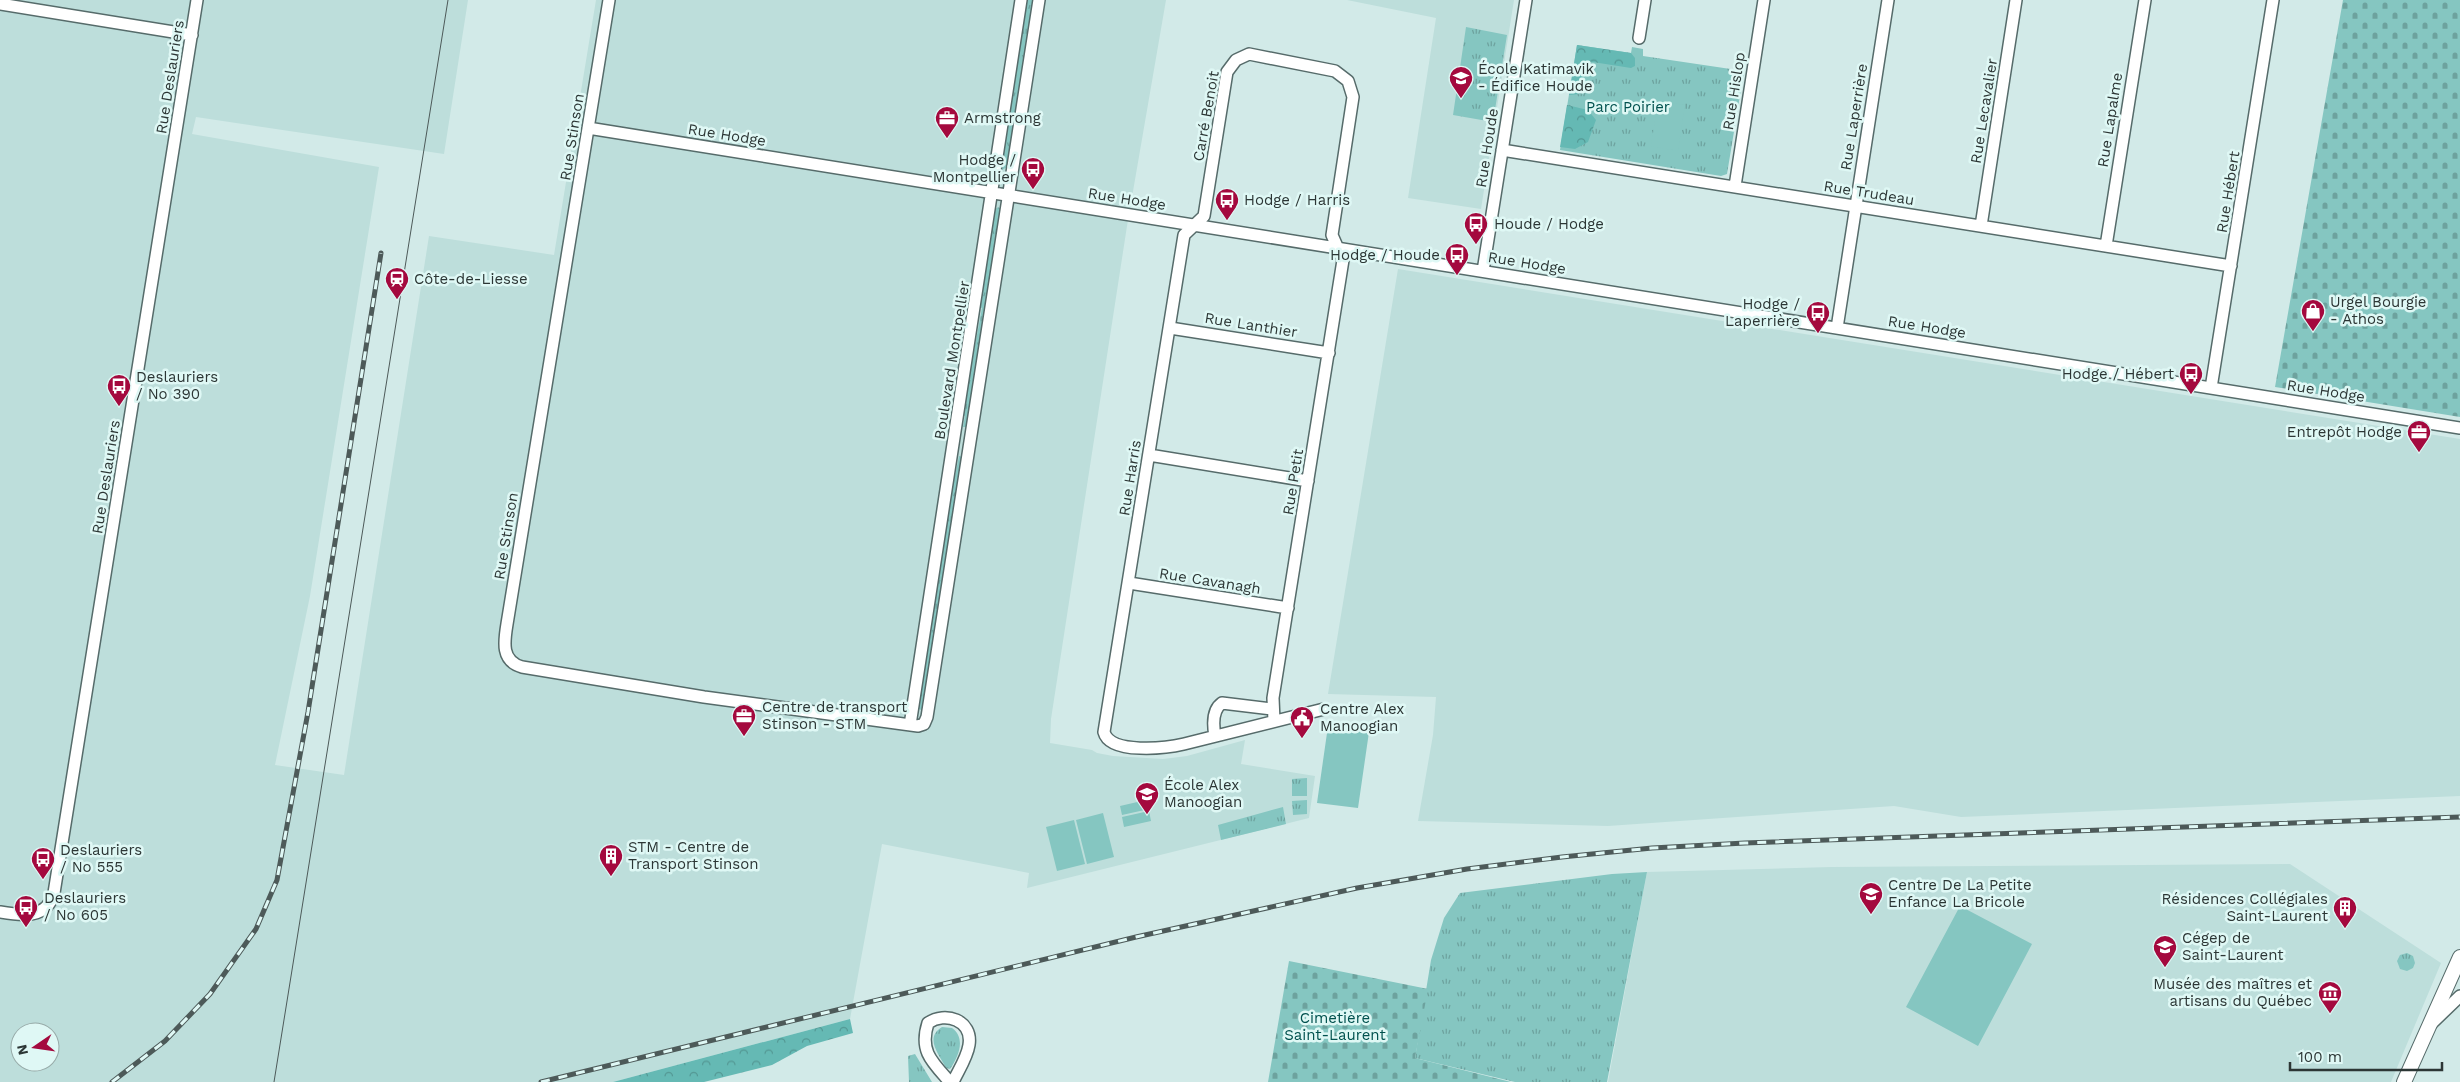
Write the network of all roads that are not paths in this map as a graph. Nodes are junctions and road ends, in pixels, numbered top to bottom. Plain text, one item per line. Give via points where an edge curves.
1 (197, 0) edge
2 (609, 0) edge
3 (1021, 0) edge
4 (1039, 0) edge
5 (1526, 0) edge
6 (1645, 0) edge
7 (1764, 0) edge
8 (1888, 0) edge
9 (2016, 0) edge
10 (2145, 0) edge
11 (2273, 0) edge
12 (0, 4) edge
13 (192, 35) junction
14 (1639, 38) dead end
15 (588, 128) junction
16 (1502, 150) junction
17 (1735, 186) junction
18 (992, 192) junction
19 (1007, 194) junction
20 (1855, 206) junction
21 (1194, 224) junction
22 (1980, 226) junction
23 (2106, 246) junction
24 (1338, 248) junction
25 (2232, 266) junction
26 (1483, 271) junction
27 (1170, 328) junction
28 (1837, 328) junction
29 (1328, 353) junction
30 (2211, 388) junction
31 (2460, 428) edge
32 (1149, 455) junction
33 (1308, 481) junction
34 (1129, 583) junction
35 (1288, 608) junction
36 (1272, 709) junction
37 (1324, 709) dead end
38 (1274, 722) junction
39 (924, 724) joint
40 (910, 725) junction
41 (1215, 736) junction
42 (0, 912) edge
43 (2460, 957) edge
44 (2460, 996) edge
45 (2430, 1026) junction
46 (951, 1082) edge
47 (2404, 1082) edge

1 - 13 street, Rue Deslauriers
2 - 15 street, Rue Stinson
3 - 18 street, Boulevard Montpellier
4 - 19 street, Boulevard Montpellier
5 - 16 street, Rue Houde
6 - 14 street
7 - 17 street, Rue Hislop
8 - 20 street, Rue Laperrière
9 - 22 street, Rue Lecavalier
10 - 23 street, Rue Lapalme
11 - 25 street, Rue Hébert
12 - 13 street
13 - 42 street, Rue Deslauriers via 54,892 50,905 39,913
15 - 18 street, Rue Hodge
15 - 40 street, Rue Stinson via 506,631 504,649 508,658 515,665 528,668 704,697
16 - 17 street, Rue Trudeau
16 - 26 street, Rue Houde
17 - 20 street, Rue Trudeau
18 - 19 street, Rue Hodge
18 - 40 street, Boulevard Montpellier
19 - 21 street, Rue Hodge
19 - 39 street, Boulevard Montpellier
20 - 22 street, Rue Trudeau
20 - 28 street, Rue Laperrière
21 - 24 street, Rue Hodge
21 - 24 street, Carré Benoit via 1204,216 1228,72 1239,58 1257,55 1335,71 1352,88 1352,107 1332,235
21 - 27 street, Rue Harris via 1184,235
22 - 23 street, Rue Trudeau
23 - 25 street, Rue Trudeau
24 - 26 street, Rue Hodge
24 - 29 street, Rue Petit via 1344,260
25 - 30 street, Rue Hébert
26 - 28 street, Rue Hodge
27 - 29 street, Rue Lanthier
27 - 32 street, Rue Harris
28 - 30 street, Rue Hodge
29 - 33 street, Rue Petit
30 - 31 street, Rue Hodge
32 - 33 street
32 - 34 street, Rue Harris
33 - 35 street, Rue Petit
34 - 35 street, Rue Cavanagh
34 - 41 street, Rue Harris via 1105,727 1107,740 1116,745 1154,748
35 - 36 street, Rue Petit
36 - 38 street, Rue Petit
36 - 41 street via 1222,703 1217,708 1214,721
37 - 38 street
38 - 41 street
39 - 40 street, Rue Stinson
43 - 45 main road
44 - 45 street
45 - 47 main road
46 - 46 street via 966,1053 969,1038 962,1024 941,1017 928,1023 924,1042 931,1060

